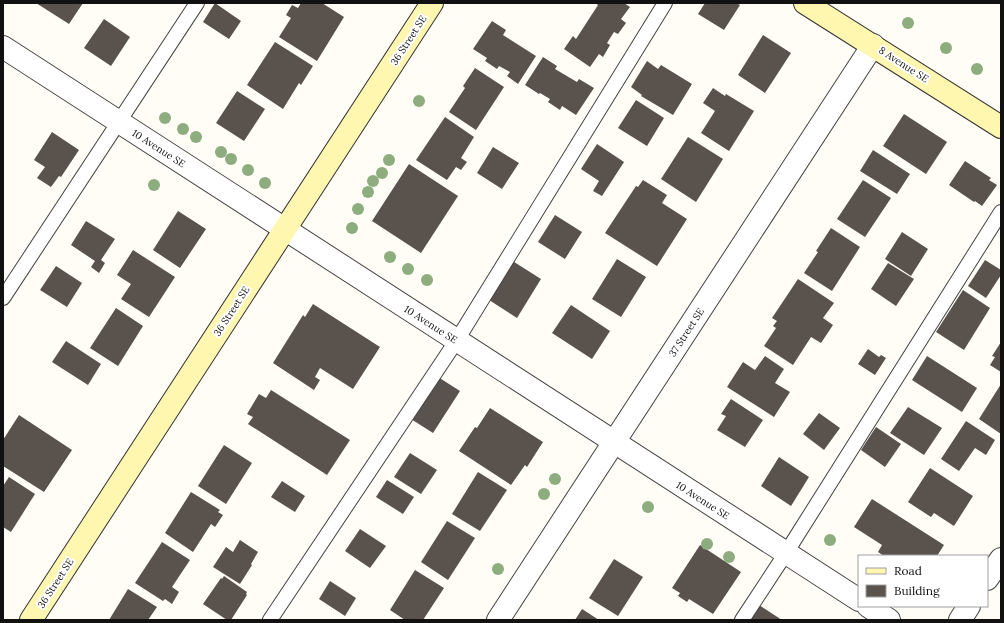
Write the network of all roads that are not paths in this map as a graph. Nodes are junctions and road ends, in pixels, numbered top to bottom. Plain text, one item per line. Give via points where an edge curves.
1 (197, 3) edge
2 (432, 3) edge
3 (665, 3) edge
4 (805, 3) edge
5 (873, 45) junction
6 (3, 47) edge
7 (119, 122) junction
8 (1001, 127) edge
9 (1001, 212) edge
10 (285, 229) junction
11 (3, 298) edge
12 (457, 340) junction
13 (614, 442) junction
14 (786, 553) junction
15 (1001, 558) edge
16 (988, 578) edge
17 (858, 599) edge
18 (870, 607) edge
19 (968, 607) edge
20 (31, 620) edge
21 (270, 620) edge
22 (498, 620) edge
23 (742, 620) edge
24 (889, 620) edge
25 (960, 620) edge

1 - 7 lane
2 - 10 main road, 36 Street SE
3 - 12 lane
4 - 5 main road, 8 Avenue SE
5 - 8 main road, 8 Avenue SE
5 - 13 street, 37 Street SE
6 - 7 street, 10 Avenue SE
7 - 10 street, 10 Avenue SE
7 - 11 lane
9 - 14 lane
10 - 12 street, 10 Avenue SE
10 - 20 main road, 36 Street SE
12 - 13 street, 10 Avenue SE
12 - 21 lane
13 - 14 street, 10 Avenue SE
13 - 22 street, 37 Street SE
14 - 17 street, 10 Avenue SE
14 - 23 lane
15 - 16 street
18 - 24 street
19 - 25 street

